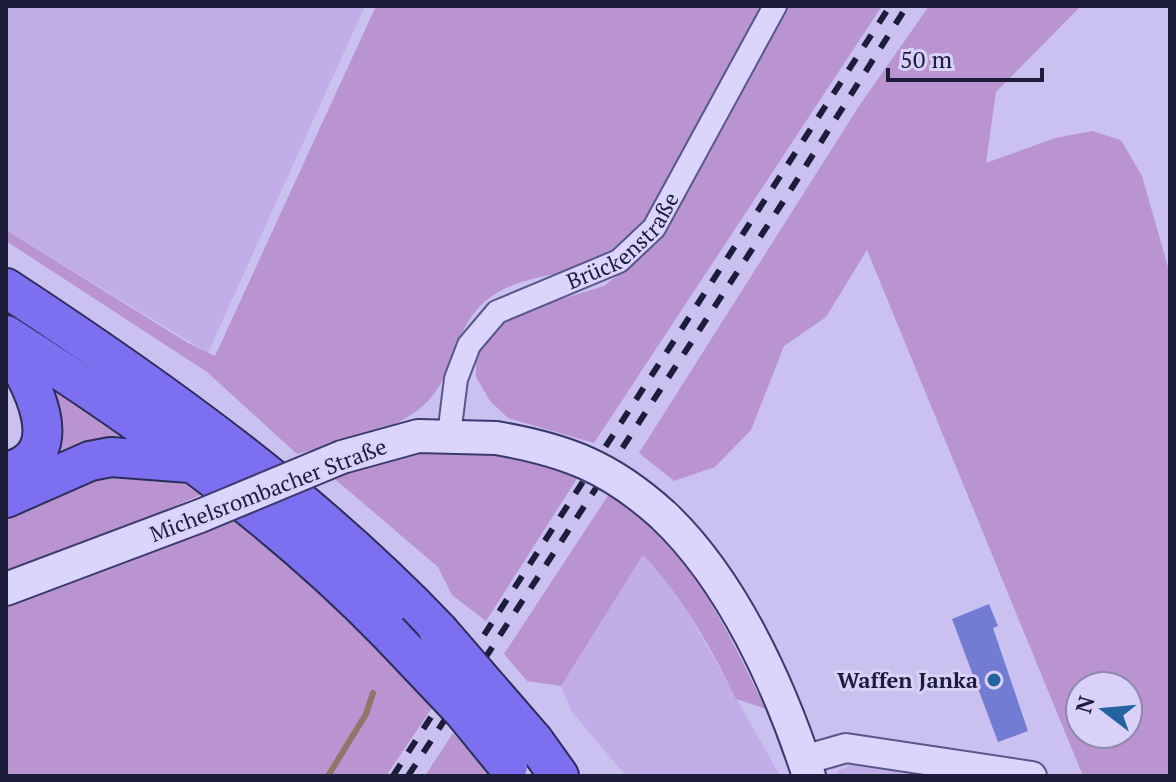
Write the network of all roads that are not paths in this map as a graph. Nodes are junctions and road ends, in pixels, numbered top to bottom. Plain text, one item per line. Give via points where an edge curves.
1 (775, 6) edge
2 (6, 288) edge
3 (6, 338) edge
4 (449, 435) junction
5 (195, 464) junction
6 (6, 472) edge
7 (6, 498) edge
8 (6, 589) edge
9 (519, 761) edge
10 (806, 768) edge
11 (559, 776) edge
12 (1032, 776) edge

1 - 4 street, Brückenstraße via 654,228 619,261 497,312 469,345 456,379
2 - 9 highway, bridge via 216,433 398,588 438,630
3 - 5 highway via 126,413
3 - 6 highway via 28,378 43,435 37,454
4 - 8 main road, Michelsrombacher Straße, bridge via 389,442 342,457
4 - 10 main road, Michelsrombacher Straße, bridge via 496,438 575,456 617,477 663,515 704,558 724,589
5 - 7 highway via 111,457
5 - 9 highway, bridge via 388,632
9 - 11 highway
10 - 12 street via 846,748

